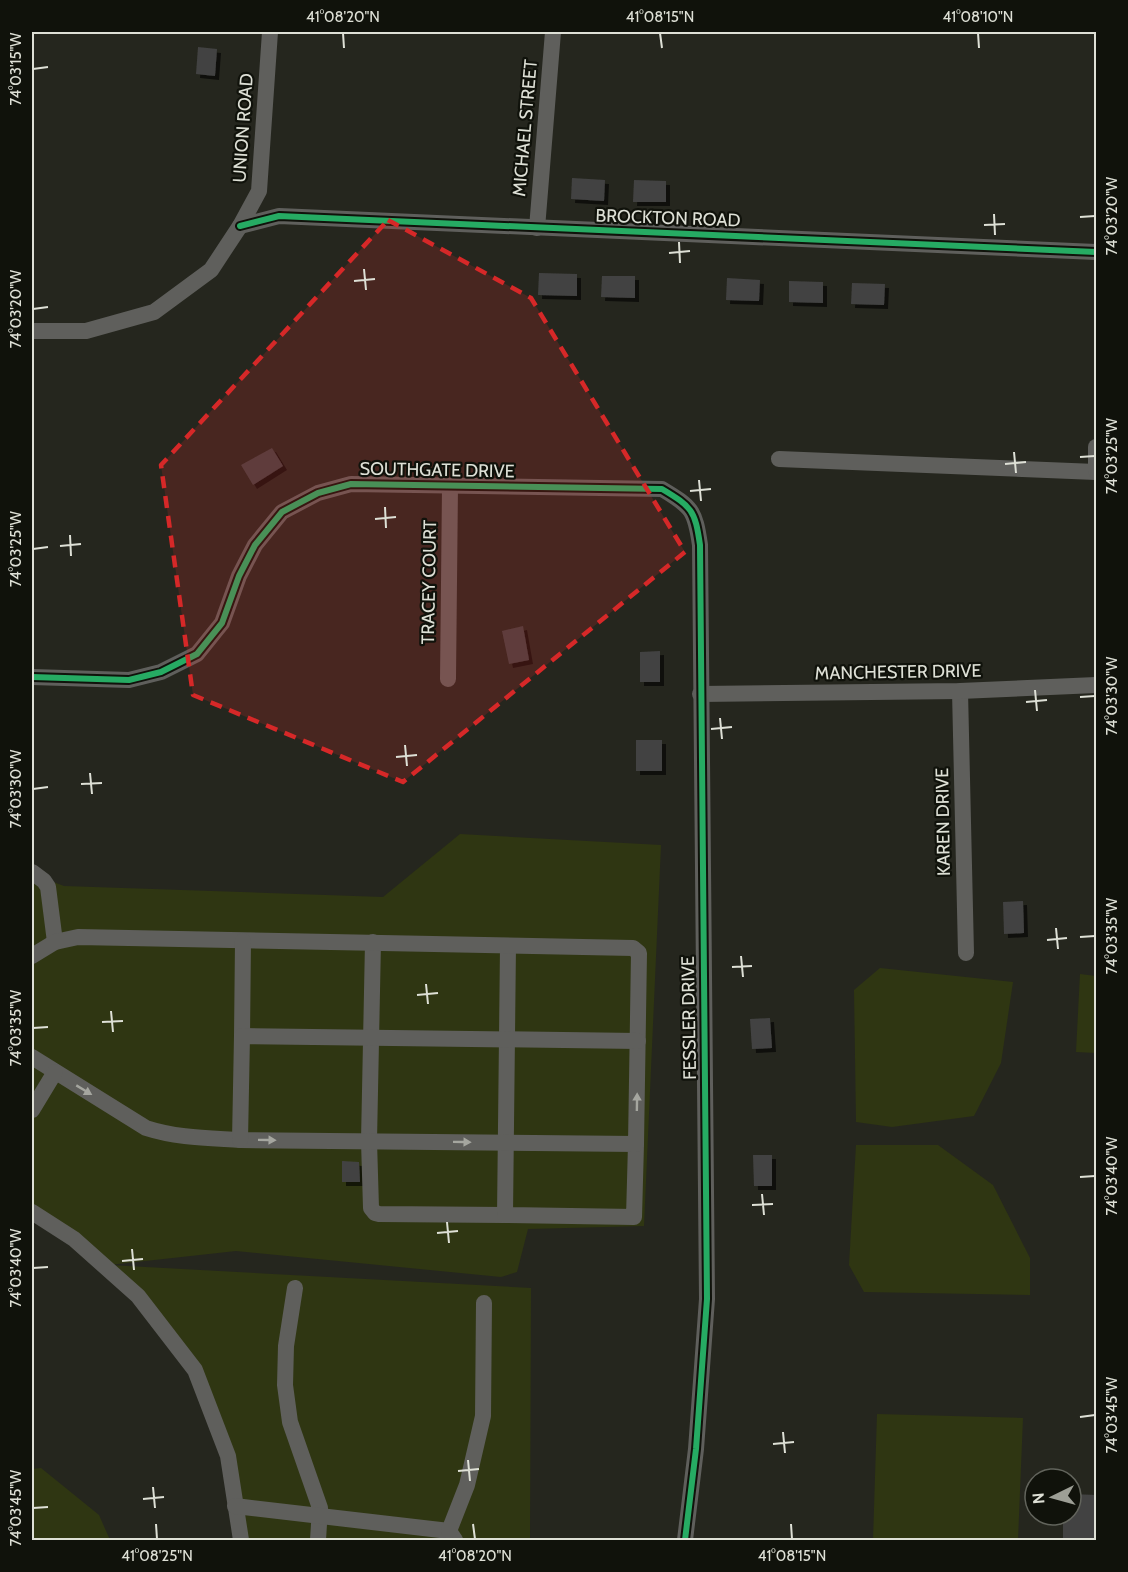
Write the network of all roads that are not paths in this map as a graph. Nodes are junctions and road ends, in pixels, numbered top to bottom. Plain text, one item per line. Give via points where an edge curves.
1 (270, 32) edge
2 (553, 32) edge
3 (240, 226) junction
4 (537, 228) junction
5 (1096, 252) edge
6 (32, 331) edge
7 (1096, 447) edge
8 (778, 459) dead end
9 (1096, 471) edge
10 (450, 486) junction
11 (681, 500) joint
12 (32, 677) edge
13 (448, 679) dead end
14 (1096, 685) edge
15 (960, 691) junction
16 (700, 694) junction
17 (32, 872) edge
18 (243, 941) junction
19 (55, 942) junction
20 (373, 942) junction
21 (508, 946) junction
22 (966, 953) dead end
23 (32, 956) edge
24 (242, 1036) junction
25 (372, 1037) junction
26 (508, 1039) junction
27 (638, 1041) junction
28 (32, 1060) edge
29 (55, 1072) junction
30 (32, 1110) edge
31 (240, 1140) junction
32 (369, 1141) junction
33 (505, 1143) junction
34 (636, 1144) junction
35 (32, 1212) edge
36 (505, 1215) junction
37 (295, 1288) dead end
38 (484, 1303) dead end
39 (235, 1506) junction
40 (319, 1515) junction
41 (452, 1536) edge
42 (241, 1540) edge
43 (318, 1540) edge
44 (685, 1540) edge

1 - 3 street, UNION ROAD via 259,191
2 - 4 street, MICHAEL STREET
3 - 4 street, BROCKTON ROAD via 279,216
3 - 6 street, UNION ROAD via 211,270 154,312 86,331
4 - 5 street, BROCKTON ROAD
7 - 9 street
8 - 9 street
10 - 11 street, SOUTHGATE DRIVE via 635,487 662,489
10 - 12 street, SOUTHGATE DRIVE via 351,484 318,493 282,512 255,545 222,623 197,654 160,672 129,680
10 - 13 street, TRACEY COURT
11 - 16 street, FESSLER DRIVE via 696,517 700,545
14 - 15 street, MANCHESTER DRIVE
15 - 16 street, MANCHESTER DRIVE
15 - 22 street, KAREN DRIVE
16 - 44 street, FESSLER DRIVE via 707,1299
17 - 19 street via 48,887
18 - 19 street via 78,937
18 - 20 street
18 - 24 street
19 - 23 street
20 - 21 street
20 - 25 street
21 - 26 street
21 - 27 street via 633,948 639,953
24 - 25 street
24 - 31 street
25 - 26 street
25 - 32 street
26 - 27 street
26 - 33 street
34 -> 27 street
28 - 29 street
29 - 30 street
29 -> 31 street via 146,1128 184,1137
31 -> 32 street
32 -> 33 street
32 - 36 street via 371,1208 375,1213
33 - 34 street
33 - 36 street
34 - 36 street via 634,1217
35 - 39 street via 74,1239 138,1296 195,1370 228,1456
37 - 40 street via 286,1346 285,1385 290,1422 312,1482
38 - 41 street via 483,1416
39 - 40 street
39 - 42 street
40 - 41 street
40 - 43 street

